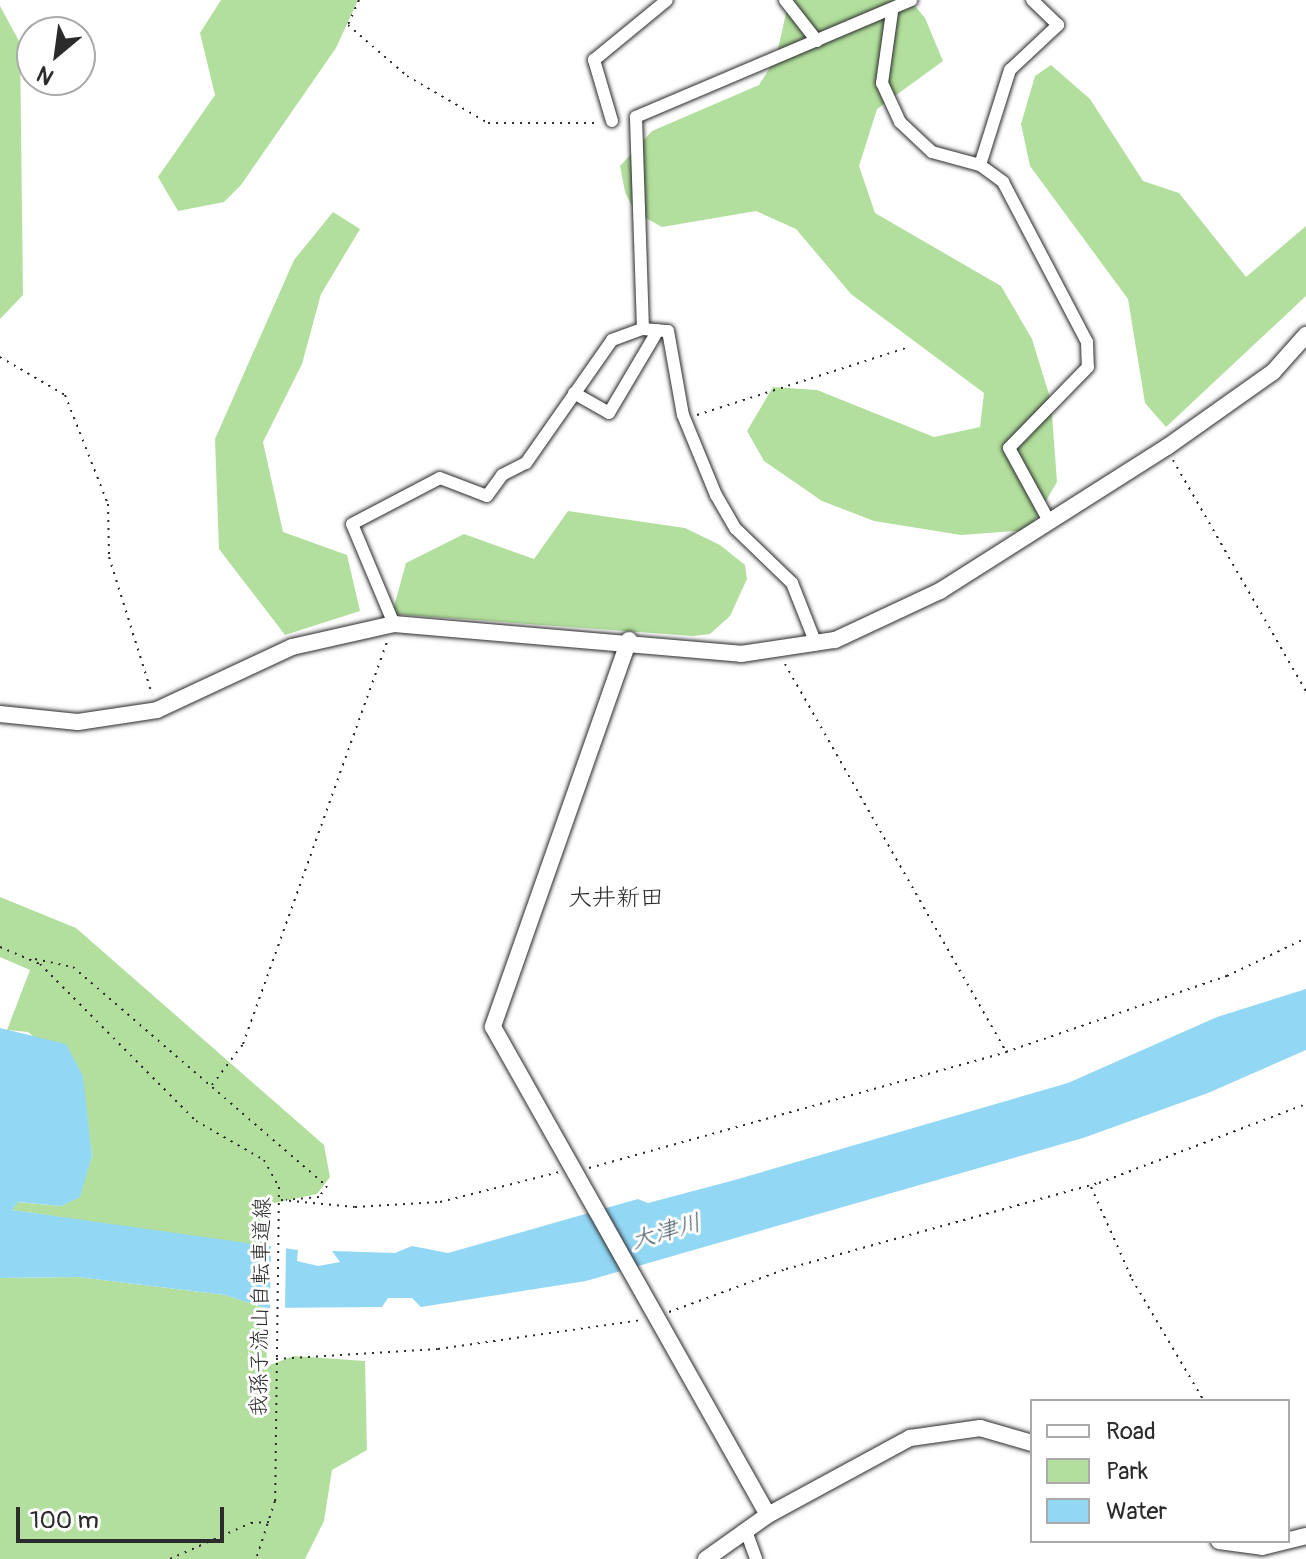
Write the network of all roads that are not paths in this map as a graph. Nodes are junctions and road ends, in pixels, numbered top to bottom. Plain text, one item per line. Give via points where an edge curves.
1 (667, 0) edge
2 (785, 0) edge
3 (911, 0) edge
4 (1032, 0) edge
5 (892, 12) junction
6 (817, 41) junction
7 (612, 121) road end
8 (980, 165) junction
9 (643, 329) junction
10 (658, 330) junction
11 (1306, 335) edge
12 (574, 393) junction
13 (1049, 521) junction
14 (394, 624) junction
15 (629, 640) junction
16 (816, 644) junction
17 (0, 714) edge
18 (1030, 1442) edge
19 (768, 1515) junction
20 (746, 1531) junction
21 (1233, 1543) edge
22 (1278, 1543) edge
23 (706, 1559) edge
24 (756, 1559) edge

1 - 7 street via 594,60
2 - 6 street
3 - 5 street
4 - 8 street via 1058,25 1010,70
5 - 6 street
5 - 8 street via 882,83 900,122 932,152
6 - 9 street via 636,117
8 - 13 street via 1003,182 1087,342 1088,367 1009,448
9 - 10 street
9 - 12 street via 612,340
10 - 12 street via 609,413
10 - 16 street via 668,331 685,419 736,529 792,583
11 - 13 street via 1273,372
12 - 14 street via 526,463 502,475 487,496 440,478 352,524
13 - 16 street via 905,611
14 - 15 street
14 - 17 street via 292,647 157,710 78,722
15 - 16 street via 741,654
15 - 19 street via 494,1011 498,1045
18 - 19 street via 980,1428 910,1438
19 - 20 street
20 - 23 street
20 - 24 street
21 - 22 street

